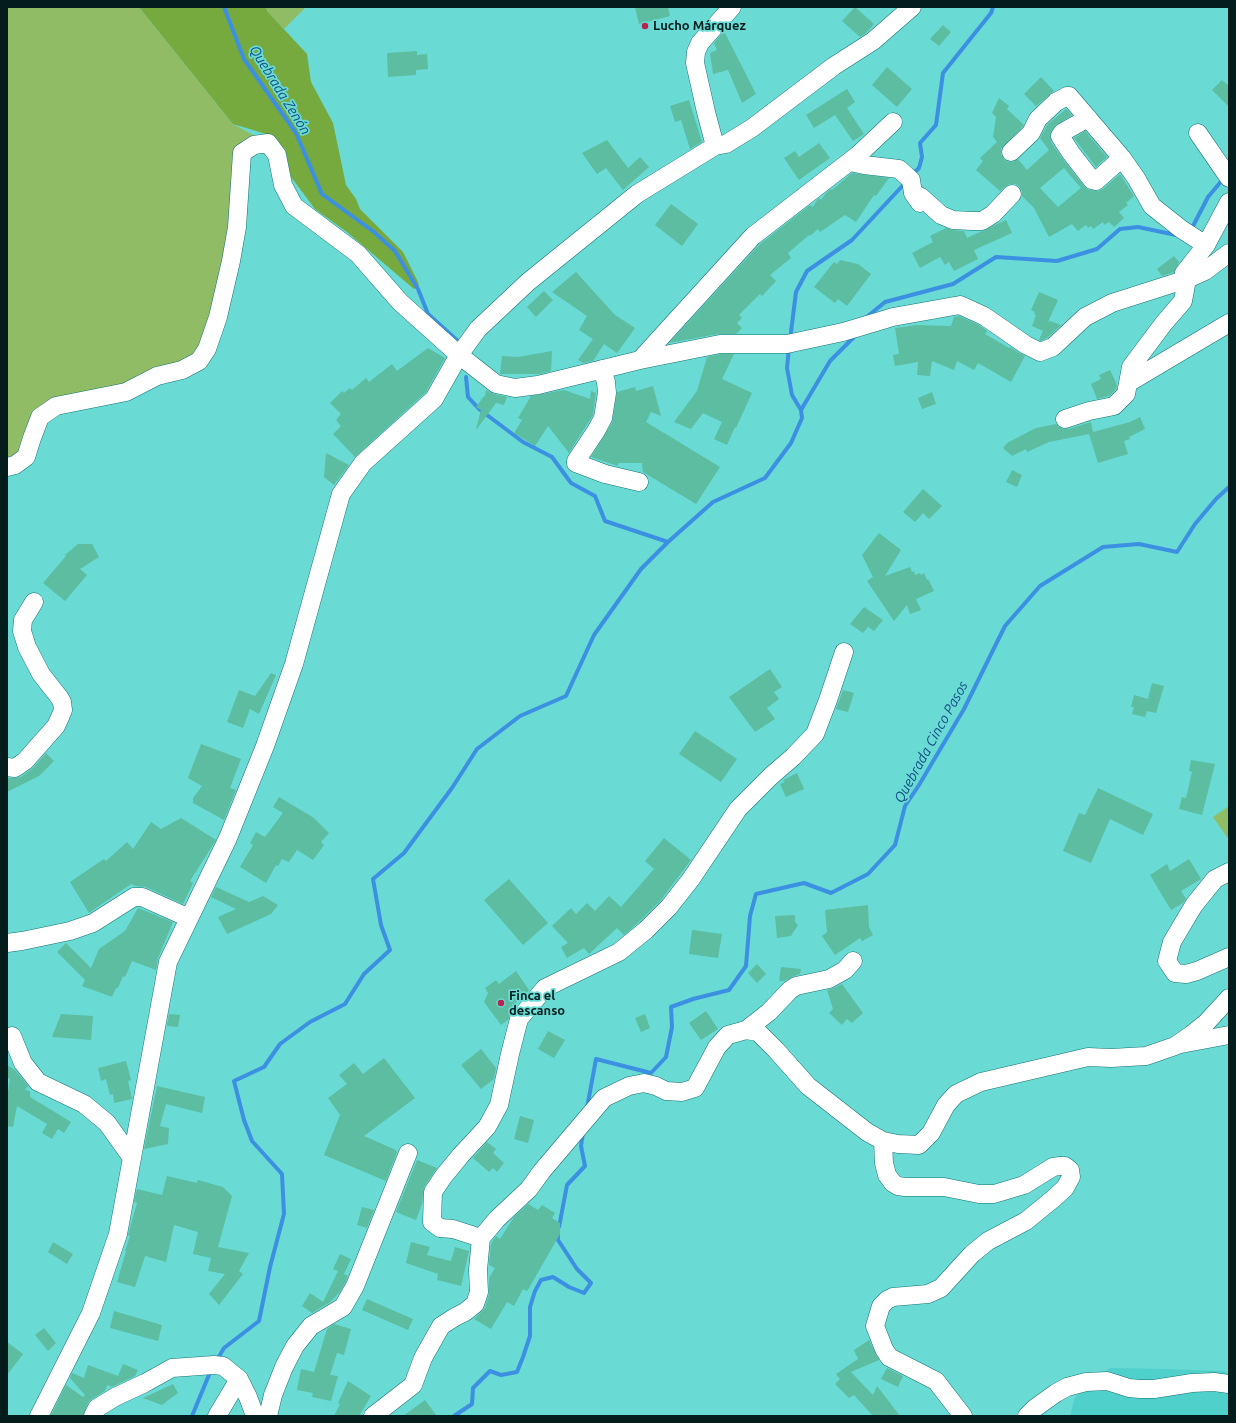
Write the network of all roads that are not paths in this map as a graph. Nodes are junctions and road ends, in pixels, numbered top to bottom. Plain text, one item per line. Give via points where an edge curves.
1 (732, 7) edge
2 (912, 7) edge
3 (1088, 118) junction
4 (893, 122) dead end
5 (1198, 133) dead end
6 (715, 146) junction
7 (1011, 152) dead end
8 (1122, 158) junction
9 (850, 162) junction
10 (1225, 173) edge
11 (909, 182) junction
12 (1012, 194) dead end
13 (1229, 202) edge
14 (932, 213) dead end
15 (1203, 242) junction
16 (1229, 253) edge
17 (1187, 279) junction
18 (1229, 323) edge
19 (459, 355) junction
20 (640, 360) junction
21 (602, 369) junction
22 (1128, 383) junction
23 (1064, 419) dead end
24 (7, 466) edge
25 (639, 482) dead end
26 (34, 602) dead end
27 (844, 652) dead end
28 (7, 767) edge
29 (1229, 872) edge
30 (189, 918) junction
31 (7, 943) edge
32 (1229, 956) edge
33 (853, 961) dead end
34 (1229, 998) edge
35 (746, 1030) junction
36 (1229, 1035) edge
37 (12, 1036) dead end
38 (1174, 1046) junction
39 (883, 1140) junction
40 (408, 1153) dead end
41 (132, 1158) junction
42 (481, 1238) junction
43 (238, 1379) junction
44 (1229, 1384) edge
45 (39, 1416) edge
46 (93, 1416) edge
47 (217, 1416) edge
48 (256, 1416) edge
49 (268, 1416) edge
50 (373, 1416) edge
51 (963, 1416) edge
52 (1027, 1416) edge

1 - 6 street via 700,43 696,52 695,63
2 - 6 street via 873,41 834,66 752,128 726,144
3 - 7 street via 1067,96 1056,102 1038,119 1031,133
3 - 8 street
3 - 8 street via 1060,136 1092,180 1096,181
4 - 9 street
5 - 10 street
6 - 19 street via 637,194 528,282 478,329
8 - 15 street via 1152,206 1181,229
9 - 11 street via 899,169
9 - 20 street via 753,236
11 - 12 street via 941,215 953,220 982,221 993,214
11 - 14 street via 922,205
13 - 15 street
15 - 17 street via 1184,273
16 - 17 street via 1205,271
17 - 20 street via 1112,304 1084,317 1053,347 1040,352 984,316 960,306 893,317 843,332 789,343 720,344
17 - 22 street via 1183,300 1131,366
18 - 22 street
19 - 21 street via 496,384 515,388
19 - 24 street via 400,302 358,254 294,206 283,184 277,155 268,143 254,145 242,153 237,227 231,261 218,317 207,349 199,361 182,370 157,376 126,392 56,406 40,417 26,457 15,465
19 - 30 street via 434,400 364,463 341,494 294,664 268,738 228,838
20 - 21 street
21 - 25 street via 607,393 603,418 576,463 605,474
22 - 23 street via 1126,394 1114,406
26 - 28 street via 23,620 22,631 41,674 62,702 63,710 56,726 25,761 15,768
27 - 42 street via 815,734 738,809 669,907 619,952 545,988 519,1019 499,1105 487,1127 433,1192 432,1222 440,1228 453,1229
29 - 32 street via 1215,879 1194,905 1172,942 1167,961 1175,973 1186,974
30 - 31 street via 142,897 134,897 93,923 70,931
30 - 41 street via 168,962
33 - 35 street via 845,970 829,979 796,986
34 - 38 street via 1206,1023
35 - 39 street via 758,1032 808,1086 867,1132
35 - 42 street via 728,1035 717,1047 695,1088 682,1092 666,1091 644,1083 628,1086 604,1098 529,1189
36 - 38 street
37 - 41 street via 23,1063 38,1082 84,1104 107,1123
38 - 39 street via 1146,1056 1088,1057 981,1082 956,1094 946,1105 931,1133 919,1145
39 - 51 street via 887,1175 898,1186 944,1186 979,1194 994,1194 1024,1185 1053,1167 1065,1166 1070,1170 1071,1177 1065,1188 1053,1199 1026,1221 988,1241 972,1254 941,1288 928,1294 893,1297 881,1306 875,1326 889,1357 936,1381
40 - 49 street via 355,1286 343,1307 311,1326 295,1346 273,1395
41 - 45 street via 118,1234 91,1313
42 - 50 street via 479,1292 475,1304 441,1326 423,1358 413,1385
43 - 46 street via 223,1366 172,1368 115,1397 97,1408
43 - 47 street
43 - 48 street
44 - 52 street via 1192,1383 1140,1389 1107,1381 1086,1382 1067,1387

